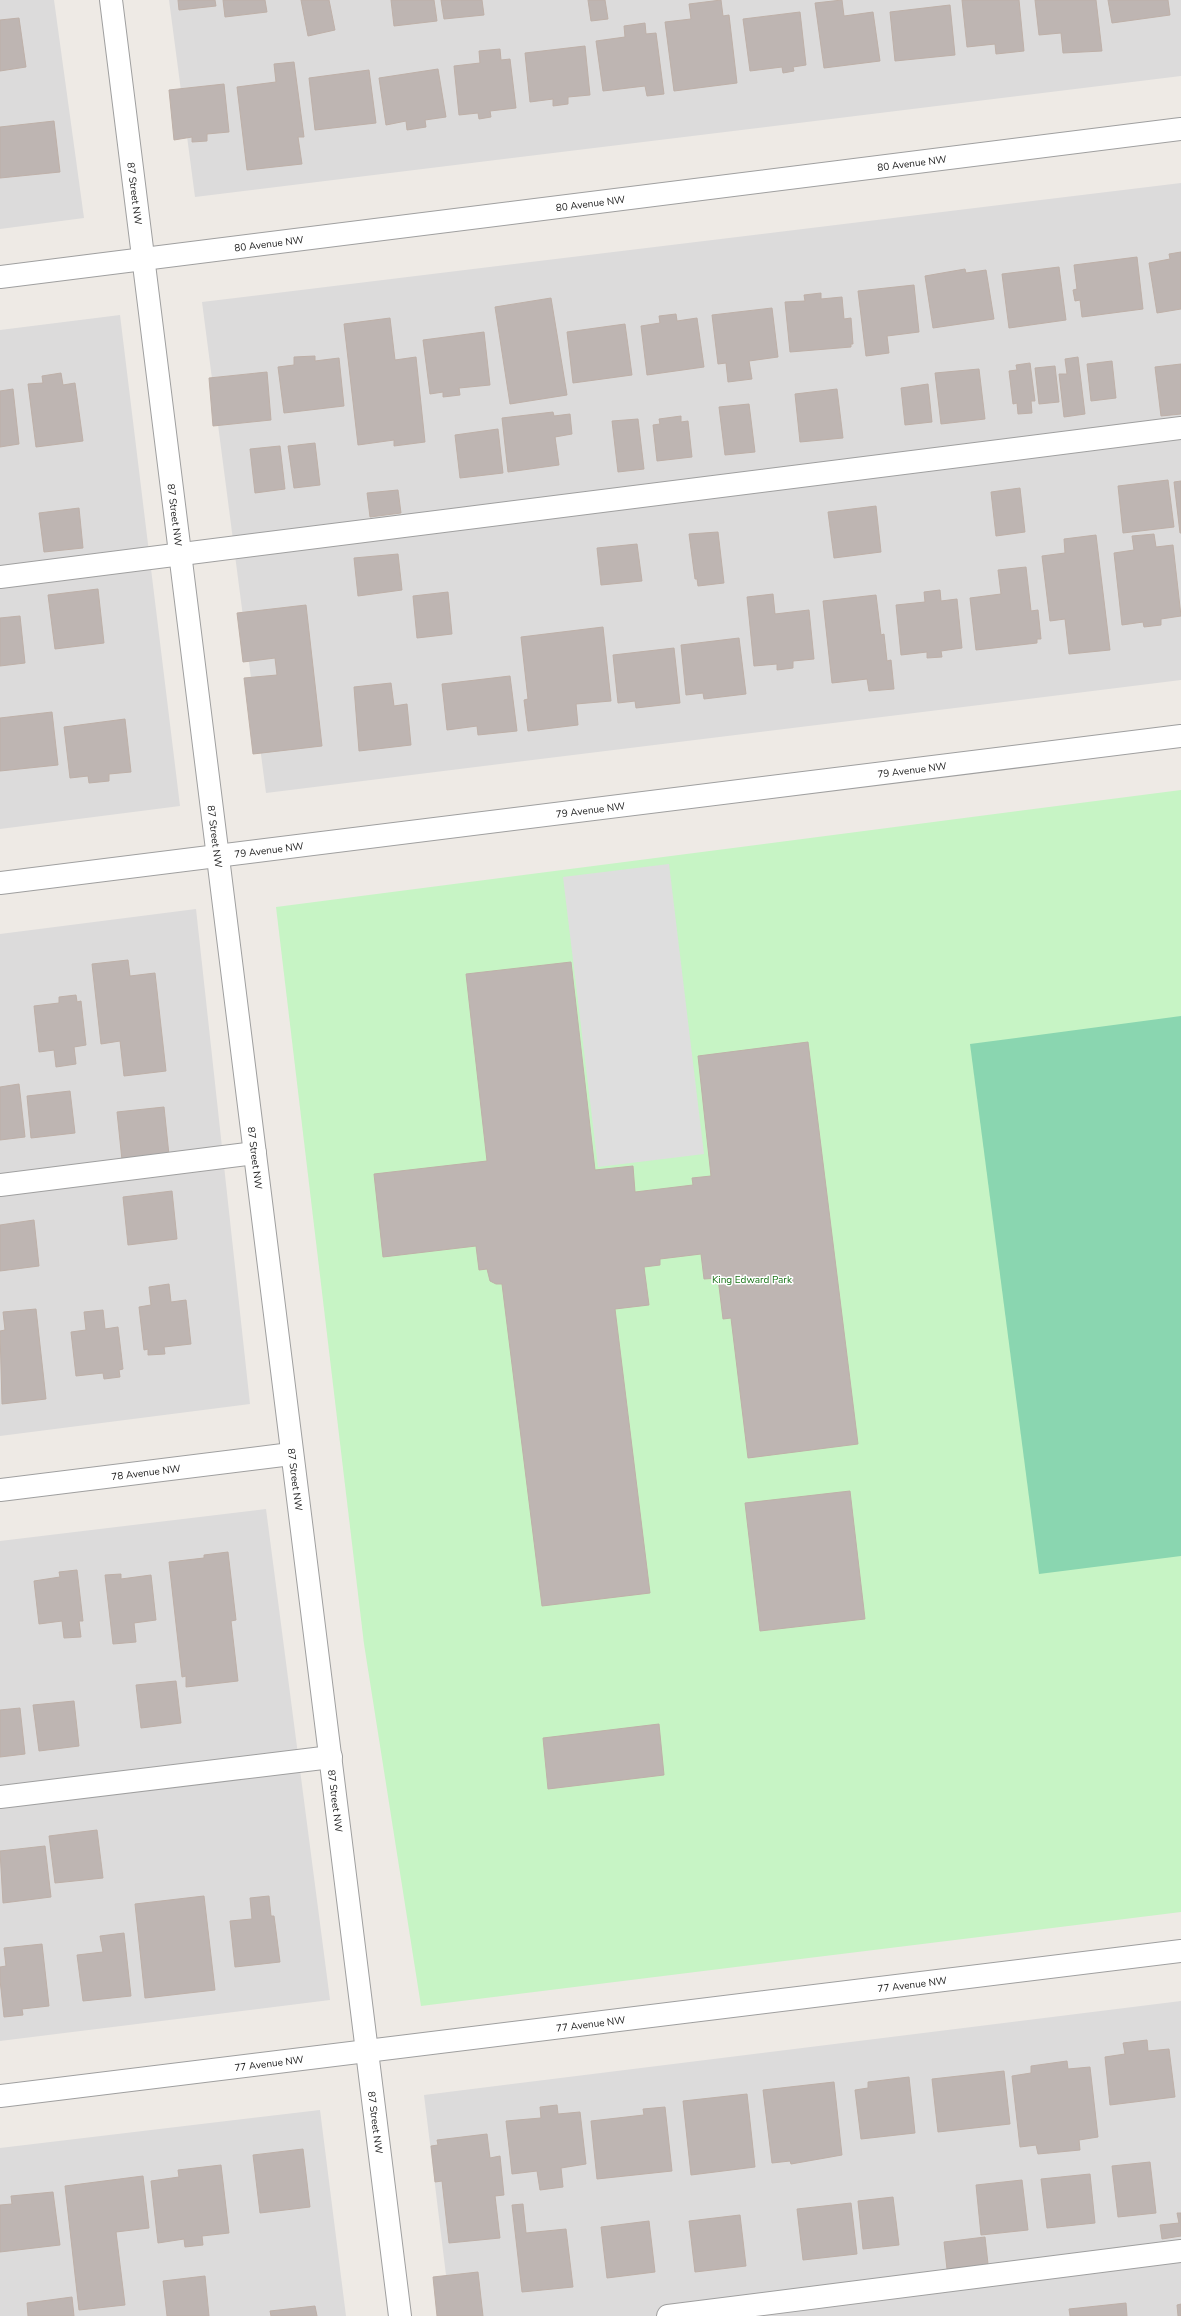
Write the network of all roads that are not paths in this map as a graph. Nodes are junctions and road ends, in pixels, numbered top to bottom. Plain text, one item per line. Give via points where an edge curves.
1 (112, 0) edge
2 (1181, 129) edge
3 (144, 259) junction
4 (0, 277) edge
5 (1181, 428) edge
6 (181, 555) junction
7 (0, 577) edge
8 (1181, 736) edge
9 (218, 856) junction
10 (0, 883) edge
11 (255, 1153) junction
12 (0, 1185) edge
13 (291, 1454) junction
14 (0, 1490) edge
15 (331, 1757) junction
16 (0, 1797) edge
17 (1181, 1951) edge
18 (367, 2051) junction
19 (0, 2096) edge
20 (1181, 2251) edge
21 (400, 2316) edge
22 (668, 2316) edge

1 - 3 street, 87 Street NW
2 - 3 street, 80 Avenue NW
3 - 4 street, 80 Avenue NW
3 - 6 street, 87 Street NW
5 - 6 street
6 - 7 street
6 - 9 street, 87 Street NW
8 - 9 street, 79 Avenue NW
9 - 10 street, 79 Avenue NW
9 - 11 street, 87 Street NW
11 - 12 street
11 - 13 street, 87 Street NW
13 - 14 street, 78 Avenue NW
13 - 15 street, 87 Street NW
15 - 16 street
15 - 18 street, 87 Street NW
17 - 18 street, 77 Avenue NW
18 - 19 street, 77 Avenue NW
18 - 21 street, 87 Street NW
20 - 22 street

